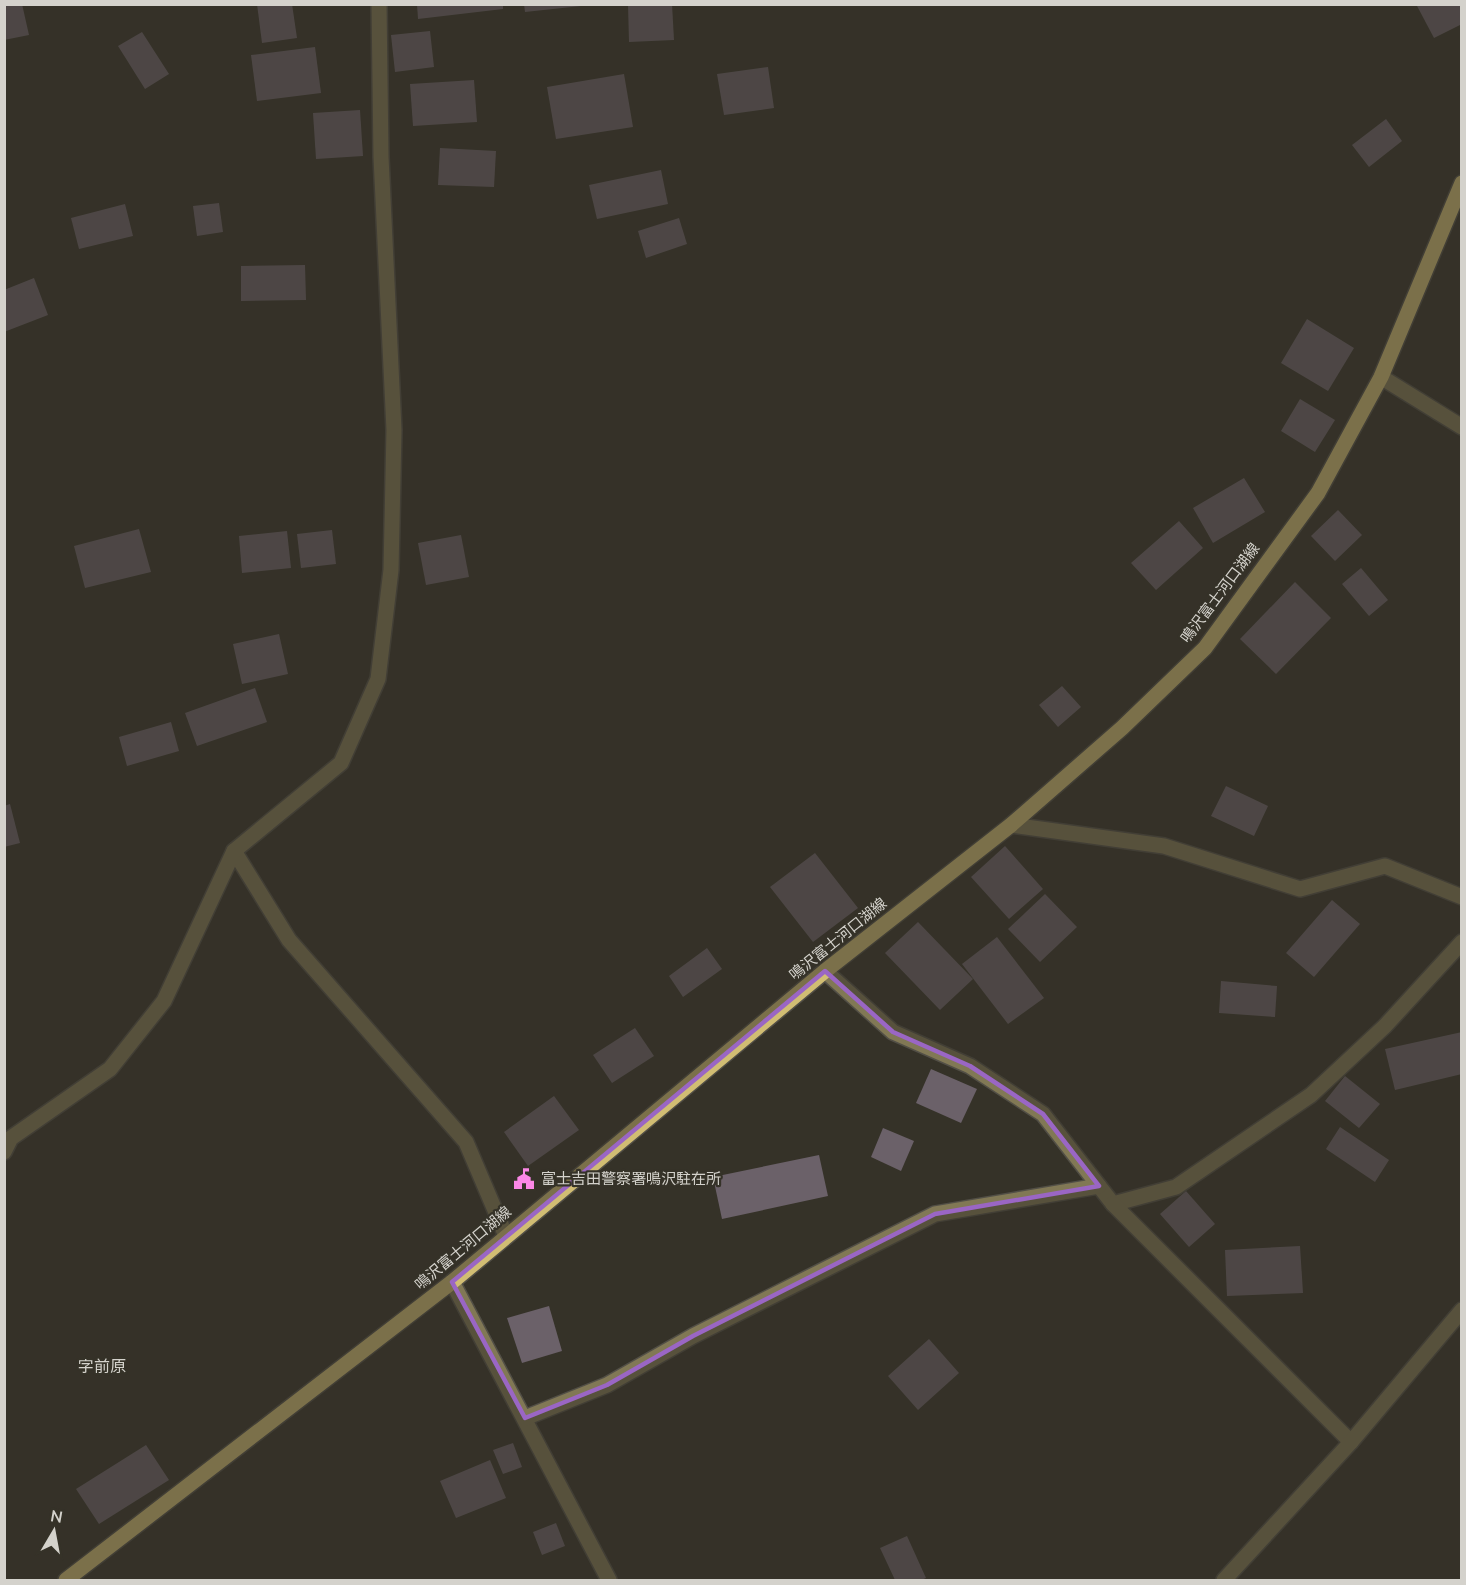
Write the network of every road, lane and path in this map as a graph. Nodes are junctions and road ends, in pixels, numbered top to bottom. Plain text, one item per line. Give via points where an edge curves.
1 (379, 4) edge
2 (1461, 183) edge
3 (1381, 377) junction
4 (1461, 427) edge
5 (1011, 825) junction
6 (234, 851) junction
7 (1461, 897) edge
8 (1461, 942) edge
9 (825, 971) junction
10 (4, 1152) edge
11 (1099, 1186) junction
12 (1113, 1204) junction
13 (506, 1236) junction
14 (452, 1282) junction
15 (1461, 1310) edge
16 (525, 1418) junction
17 (1351, 1442) junction
18 (66, 1581) edge
19 (609, 1581) edge
20 (1224, 1581) edge

1 - 6 street via 381,157 394,430 391,570 378,679 341,763
2 - 3 main road, 鳴沢富士河口湖線
3 - 4 street
3 - 5 main road, 鳴沢富士河口湖線 via 1318,493 1205,648 1122,728
5 - 7 street via 1164,846 1300,889 1385,866
5 - 9 main road, 鳴沢富士河口湖線
6 - 10 street via 164,1001 110,1069 11,1138
6 - 13 street via 289,940 466,1142
8 - 12 street via 1385,1026 1311,1095 1176,1188
9 - 11 street via 893,1032 970,1066 1043,1114
9 - 13 main road, 鳴沢富士河口湖線
11 - 12 street
11 - 16 street via 934,1214 693,1336 607,1385
12 - 17 street
13 - 14 main road, 鳴沢富士河口湖線
14 - 16 street
14 - 18 main road, 鳴沢富士河口湖線
15 - 17 street
16 - 19 street
17 - 20 street

